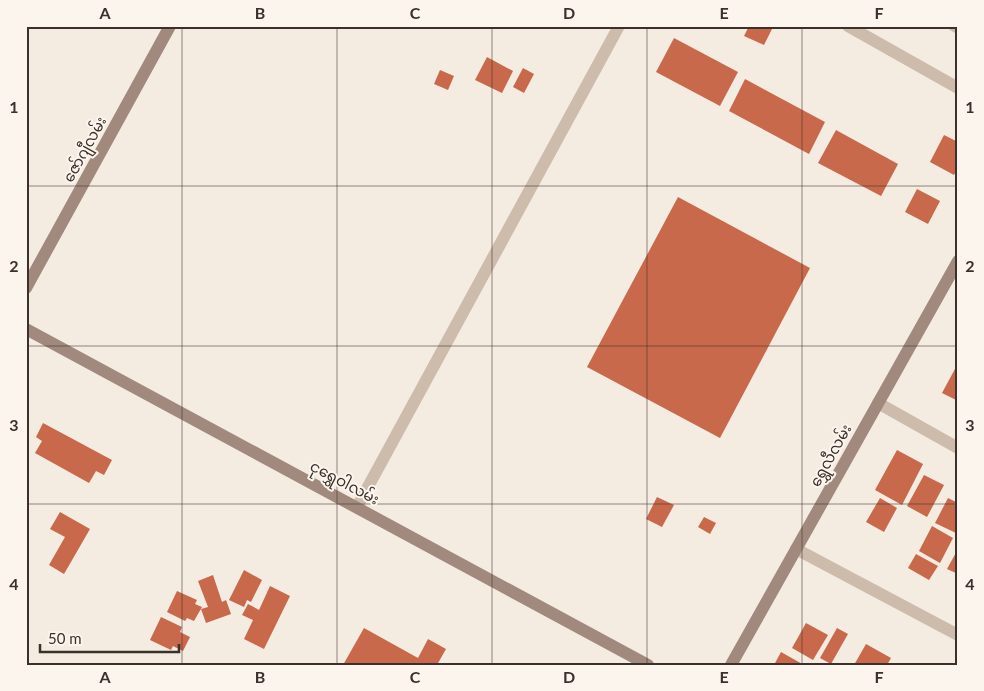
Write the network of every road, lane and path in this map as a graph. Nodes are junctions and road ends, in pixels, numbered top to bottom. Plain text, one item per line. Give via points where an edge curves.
1 (170, 26) edge
2 (619, 26) edge
3 (848, 26) edge
4 (953, 26) edge
5 (958, 29) edge
6 (958, 88) edge
7 (956, 269) edge
8 (26, 288) edge
9 (26, 329) edge
10 (878, 403) junction
11 (958, 448) edge
12 (357, 508) junction
13 (796, 549) junction
14 (958, 635) edge
15 (648, 665) edge
16 (731, 665) edge

1 - 8 street, ဇော်ဂျီလမ်း
2 - 12 street
3 - 6 street
4 - 5 lane
7 - 10 street, ရွှေလီလမ်း
9 - 12 street, ငုရွှေဝါလမ်း
10 - 11 street
10 - 13 street, ရွှေလီလမ်း
12 - 15 street, ငုရွှေဝါလမ်း
13 - 14 street
13 - 16 street, ရွှေလီလမ်း

